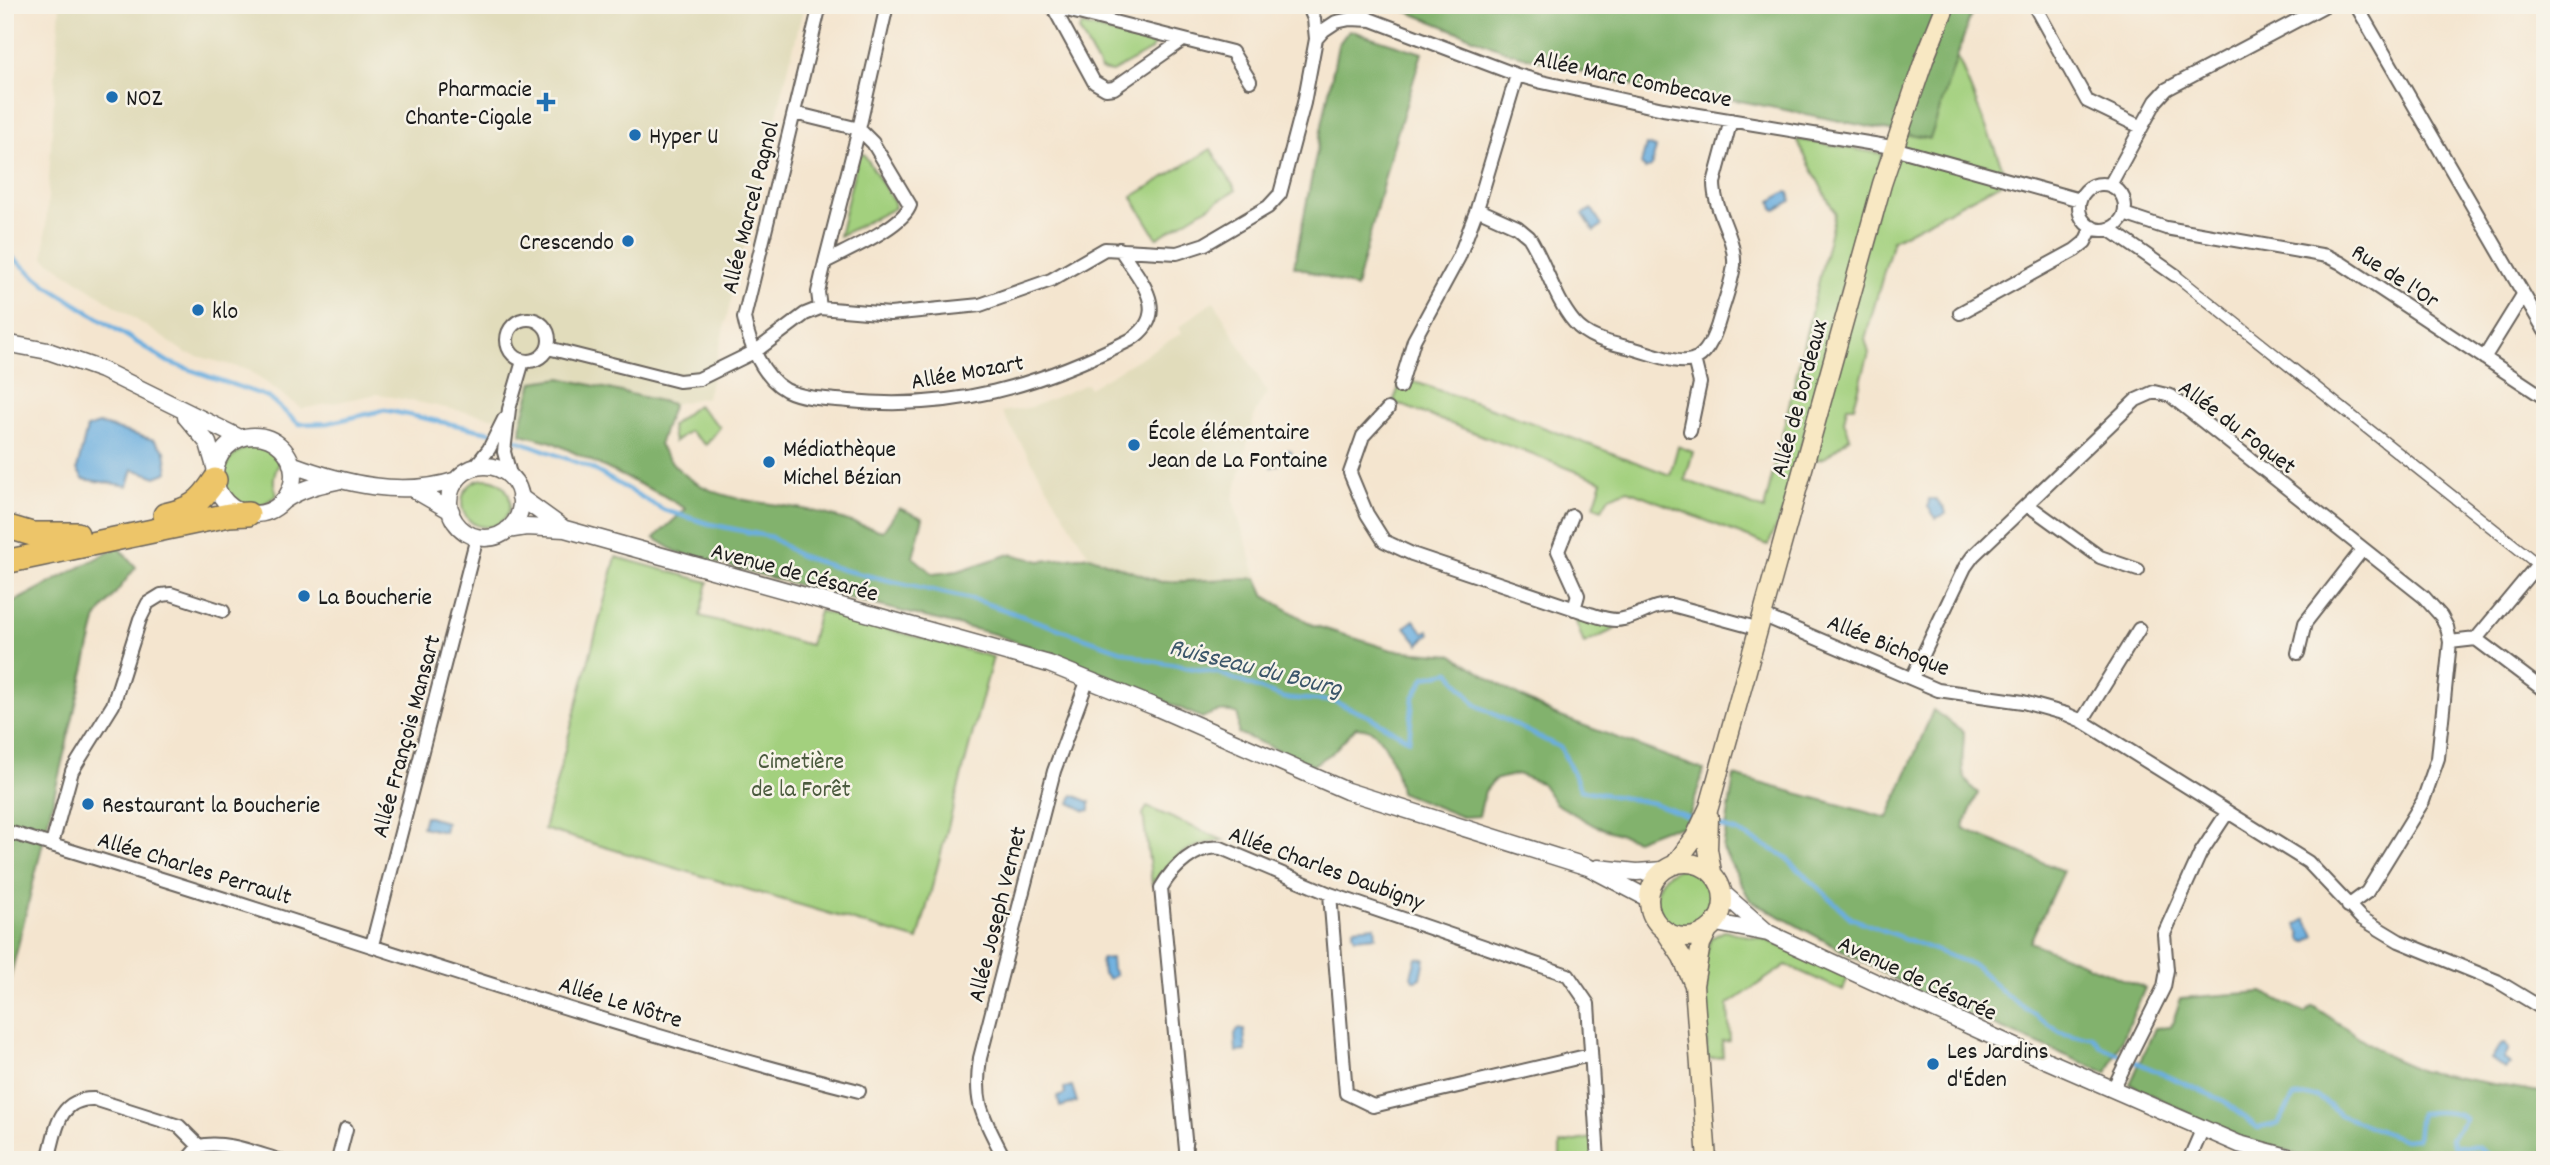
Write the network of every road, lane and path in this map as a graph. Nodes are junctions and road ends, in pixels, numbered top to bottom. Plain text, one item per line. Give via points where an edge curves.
1 (820, 5) edge
2 (887, 5) edge
3 (1308, 5) edge
4 (1348, 5) edge
5 (1946, 5) edge
6 (2034, 5) edge
7 (2356, 5) edge
8 (1050, 6) edge
9 (2324, 6) edge
10 (1372, 20) junction
11 (1316, 39) junction
12 (1183, 40) junction
13 (1517, 75) junction
14 (1250, 81) dead end
15 (794, 113) junction
16 (1731, 120) junction
17 (2141, 127) junction
18 (859, 129) junction
19 (1893, 148) junction
20 (2110, 185) junction
21 (2080, 200) junction
22 (1477, 209) junction
23 (2124, 214) junction
24 (2092, 227) junction
25 (2109, 229) junction
26 (1120, 249) junction
27 (825, 262) junction
28 (2175, 275) joint
29 (2523, 295) junction
30 (820, 308) junction
31 (1960, 313) dead end
32 (2545, 331) edge
33 (5, 342) edge
34 (548, 348) junction
35 (755, 351) junction
36 (2484, 358) junction
37 (1694, 359) junction
38 (523, 361) junction
39 (1400, 387) dead end
40 (2545, 398) edge
41 (1388, 409) dead end
42 (180, 410) junction
43 (508, 414) junction
44 (1690, 431) dead end
45 (240, 438) junction
46 (291, 464) junction
47 (474, 468) junction
48 (215, 474) junction
49 (512, 478) junction
50 (457, 480) junction
51 (340, 481) junction
52 (413, 489) junction
53 (520, 497) junction
54 (283, 501) junction
55 (2028, 505) junction
56 (450, 511) junction
57 (248, 514) junction
58 (1572, 516) dead end
59 (5, 526) edge
60 (565, 529) junction
61 (507, 530) junction
62 (477, 537) junction
63 (2362, 551) junction
64 (5, 562) edge
65 (2541, 567) edge
66 (2138, 570) dead end
67 (1574, 609) junction
68 (223, 611) dead end
69 (1762, 623) junction
70 (2139, 629) dead end
71 (2476, 639) junction
72 (2450, 642) junction
73 (2298, 653) dead end
74 (1912, 678) junction
75 (1088, 679) junction
76 (2545, 691) edge
77 (2082, 721) junction
78 (2227, 813) junction
79 (5, 831) edge
80 (1703, 836) junction
81 (52, 844) junction
82 (1588, 867) junction
83 (1669, 867) junction
84 (1712, 872) junction
85 (1723, 893) junction
86 (1330, 894) junction
87 (1649, 900) junction
88 (2348, 906) junction
89 (1712, 927) junction
90 (1665, 931) junction
91 (1768, 933) junction
92 (372, 945) junction
93 (1694, 985) junction
94 (2545, 1010) edge
95 (1590, 1055) junction
96 (2113, 1089) junction
97 (859, 1091) dead end
98 (2203, 1128) junction
99 (346, 1129) dead end
100 (199, 1146) junction
101 (48, 1160) edge
102 (187, 1160) edge
103 (279, 1160) edge
104 (338, 1160) edge
105 (1006, 1160) edge
106 (1187, 1160) edge
107 (1598, 1160) edge
108 (1706, 1160) edge
109 (2189, 1160) edge
110 (2299, 1160) edge

1 - 15 street, Allée Marcel Pagnol
2 - 18 street
3 - 11 street
4 - 10 street, Allée Marc Combecave
5 - 19 main road, Allée de Bordeaux
6 - 17 street via 2087,101
7 - 29 street
8 - 12 street
8 - 12 street via 1094,82 1106,89
9 - 17 street via 2167,89
10 - 11 street, Allée Marc Combecave via 1336,22
10 - 13 street, Allée Marc Combecave
11 - 26 street via 1287,173 1275,202 1185,252
12 - 14 street via 1232,52
13 - 16 street, Allée Marc Combecave
13 - 22 street
15 - 18 street, Allée Marcel Pagnol
15 - 35 street, Allée Marcel Pagnol via 745,310
16 - 19 street, Allée Marc Combecave
16 - 37 street via 1714,193 1733,248 1734,268 1713,341
17 - 20 street
18 - 27 street
18 - 27 street via 873,143 910,205 902,218
19 - 21 street
19 - 69 main road, Allée de Bordeaux
20 - 21 street via 2089,187
20 - 23 street via 2122,194
21 - 24 street via 2080,215
22 - 37 street via 1529,237 1568,313 1590,335 1673,360
22 - 39 street via 1459,257 1415,340
23 - 25 street
23 - 36 street, Rue de l'Or via 2173,230 2327,256
24 - 25 street
24 - 31 street via 2075,250
25 - 28 street
26 - 30 street via 1105,249 1051,280 980,305 890,314
26 - 35 street, Allée Mozart via 1151,301 1151,316 1144,328 1097,356 1018,387 925,402 832,399 786,390 771,377
27 - 30 street via 818,292
28 - 65 street
29 - 32 street
29 - 36 street
30 - 35 street
33 - 42 street via 102,370
34 - 35 street via 679,381 698,379
34 - 38 street via 535,360
34 - 38 street via 545,327 533,319 519,320 509,330 507,343 512,354
36 - 40 street, Rue de l'Or
37 - 44 street via 1700,383
38 - 43 street
41 - 67 street, Allée Bichoque via 1363,436 1350,472 1384,541
42 - 45 street
42 - 48 street via 208,443
43 - 47 street
43 - 49 street via 504,452
45 - 46 street via 253,435 278,443
45 - 48 street via 220,455
46 - 51 street
46 - 54 street via 293,478
47 - 49 street via 495,467
47 - 50 street
48 - 57 street via 218,492 226,503
48 - 59 highway via 198,502 187,509 72,535 32,534
49 - 53 street
50 - 52 street
50 - 56 street
51 - 52 street
51 - 54 street via 312,486
52 - 56 street
53 - 60 street, Avenue de Césarée
53 - 61 street via 519,513
54 - 57 street via 261,514
55 - 63 street, Allée du Foquet via 2136,400 2162,393 2179,401
55 - 66 street via 2100,557
55 - 74 street, Allée du Foquet via 1965,567
56 - 62 street via 460,527
57 - 64 highway
58 - 67 street via 1558,551 1578,594
60 - 61 street, Avenue de Césarée
60 - 75 street, Avenue de Césarée via 1015,653
61 - 62 street
62 - 92 street, Allée François Mansart
63 - 72 street, Allée du Foquet via 2434,607 2447,627
63 - 73 street via 2305,623
65 - 71 street
67 - 69 street, Allée Bichoque via 1615,620 1657,605 1672,605
68 - 81 street via 171,594 148,603 113,705 72,771
69 - 74 street, Allée Bichoque
69 - 80 main road, Allée de Bordeaux
70 - 77 street
71 - 72 street
71 - 76 street
72 - 88 street, Allée du Foquet via 2432,779 2367,892
74 - 77 street, Allée Bichoque via 1938,690 2023,702
75 - 82 street, Avenue de Césarée via 1347,792
75 - 105 street, Allée Joseph Vernet via 1054,771 981,1058 980,1111
77 - 78 street, Allée Bichoque
78 - 88 street, Allée Bichoque via 2308,862
78 - 96 street via 2200,854 2164,934 2164,987
79 - 81 street, Allée Charles Perrault
80 - 83 main road, Allée de Bordeaux
80 - 84 main road
81 - 92 street, Allée Charles Perrault
82 - 83 street via 1637,873
82 - 87 street
83 - 84 main road via 1695,863
83 - 87 main road via 1656,878
84 - 85 main road
85 - 89 main road via 1724,904
85 - 91 street, Avenue de Césarée
86 - 95 street, Allée Charles Daubigny via 1568,975 1588,1004
86 - 95 street via 1346,1093 1373,1106
86 - 106 street, Allée Charles Daubigny via 1211,847 1179,866 1161,888
87 - 90 main road via 1656,923
88 - 94 street, Allée Bichoque via 2399,941 2497,981
89 - 90 main road via 1687,938
89 - 91 street, Avenue de Césarée
89 - 93 main road via 1701,944
90 - 93 main road
91 - 96 street, Avenue de Césarée
92 - 97 street, Allée Le Nôtre
93 - 108 main road
95 - 107 street, Allée Charles Daubigny
96 - 98 street, Avenue de Césarée
98 - 109 street
98 - 110 street, Avenue de Césarée via 2239,1144
99 - 104 street
100 - 101 street via 179,1126 84,1099 61,1115
100 - 102 street
100 - 103 street via 224,1146

